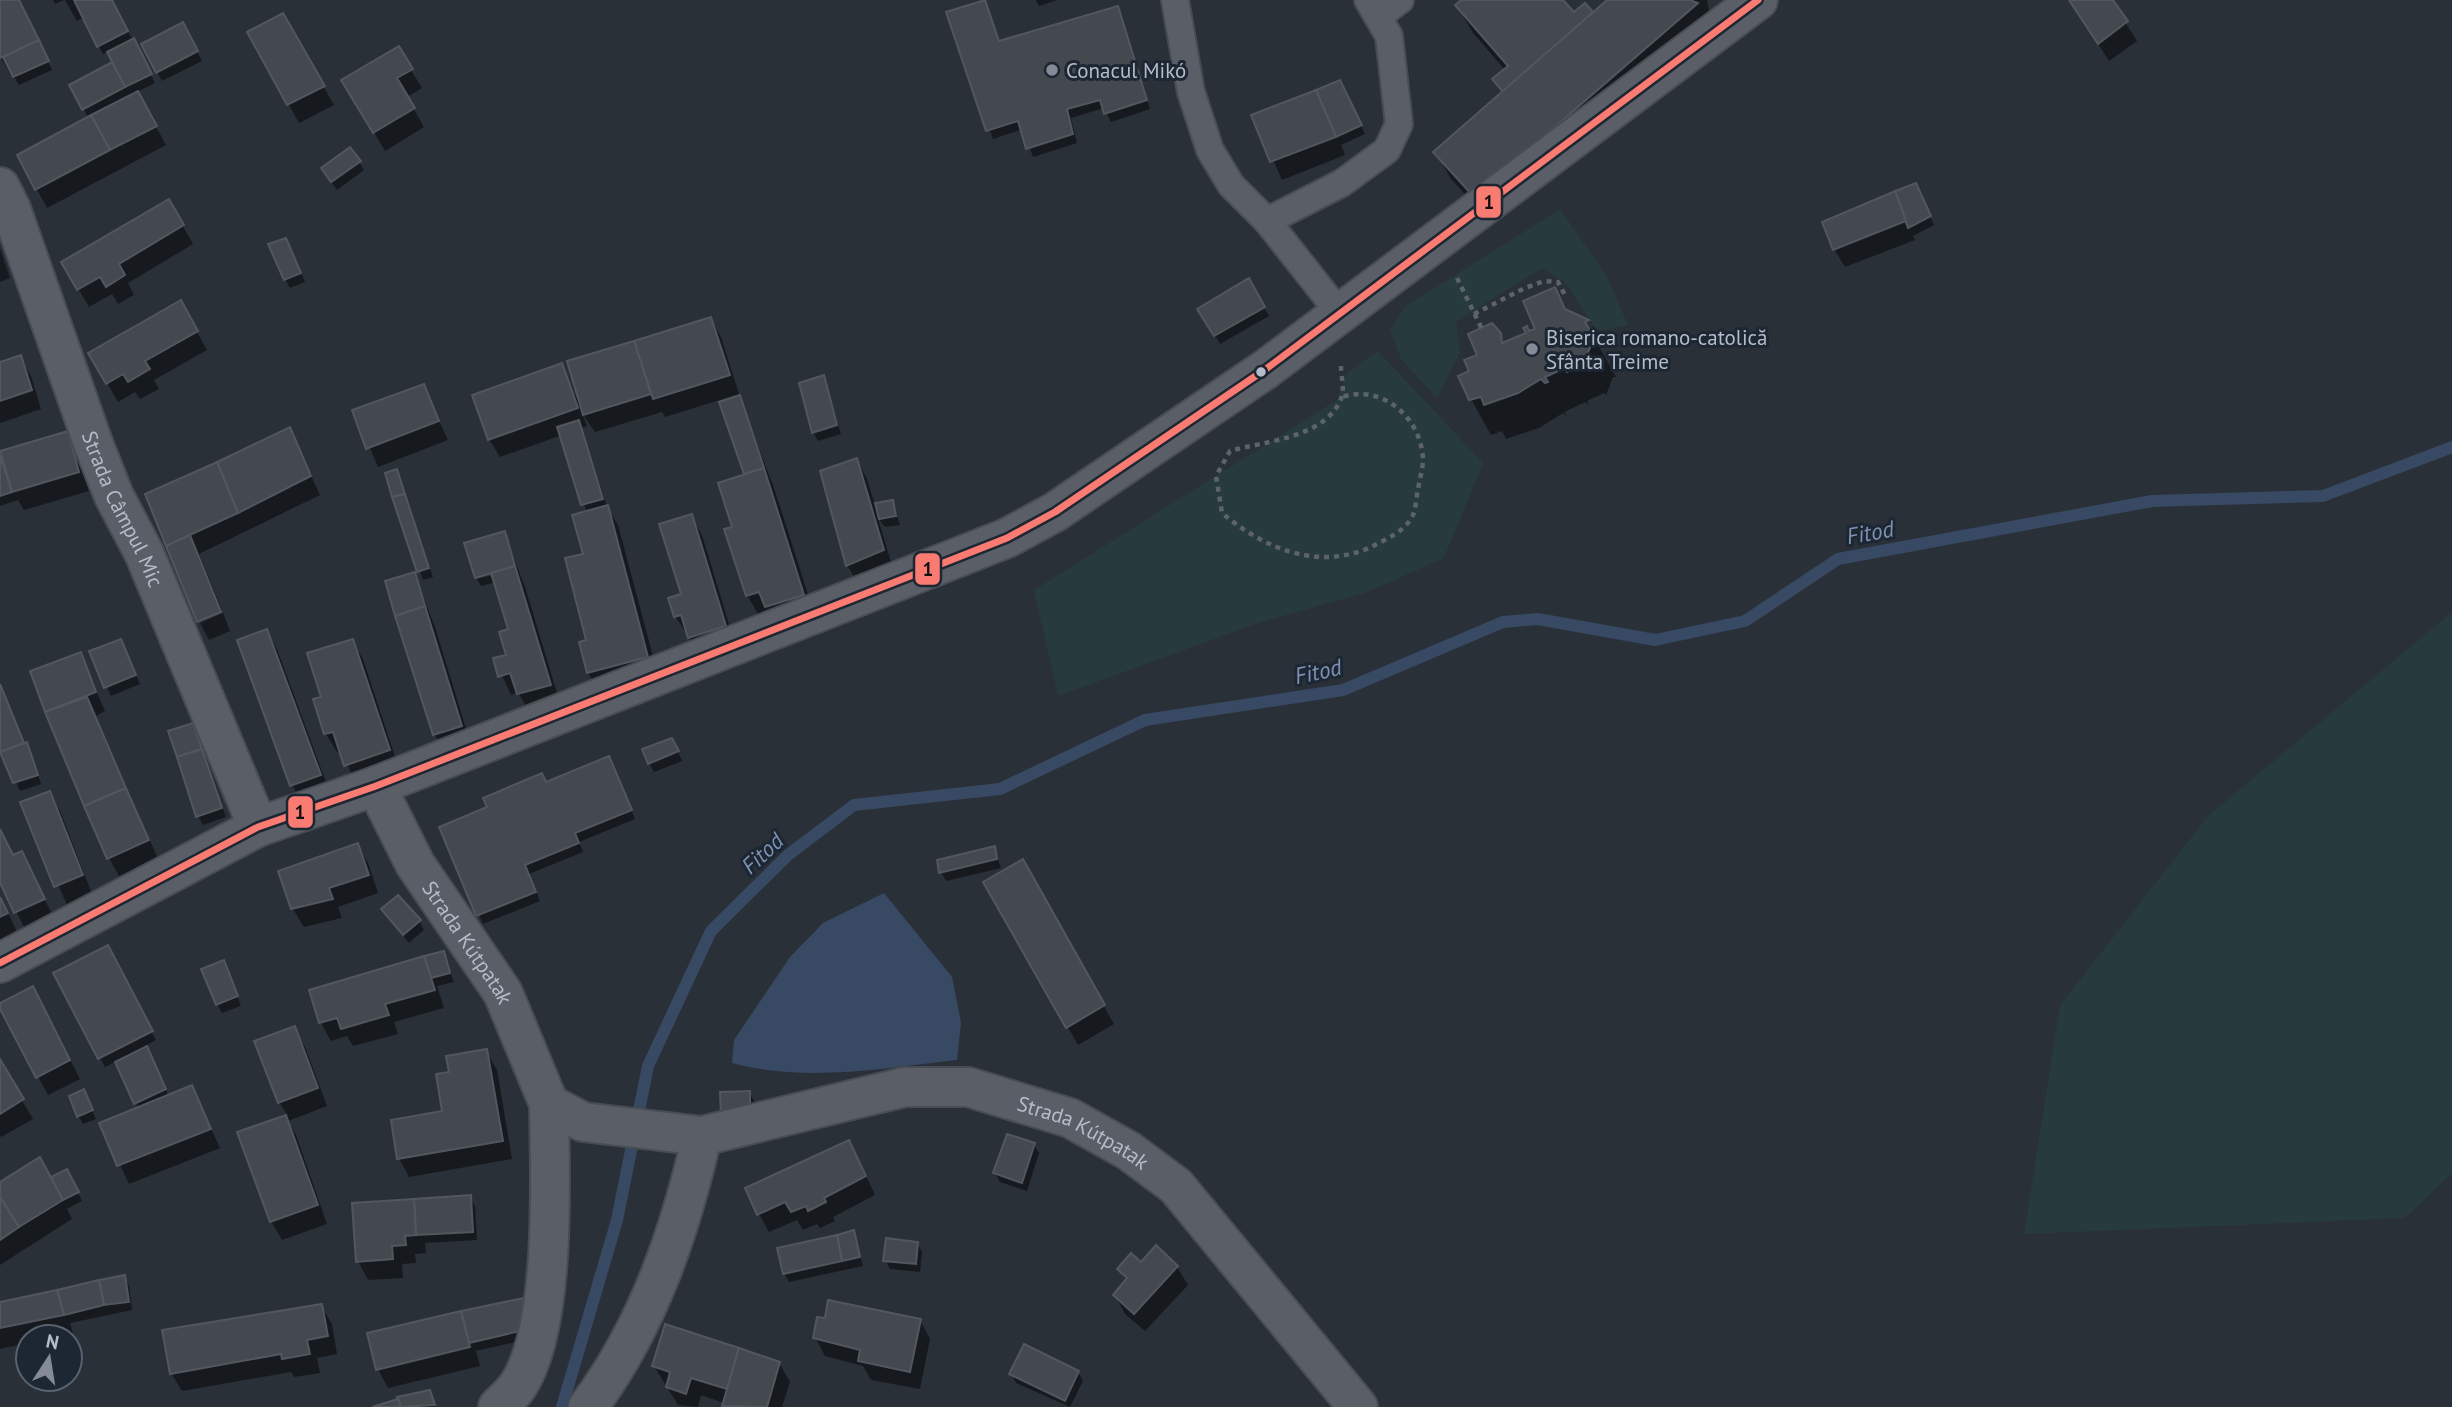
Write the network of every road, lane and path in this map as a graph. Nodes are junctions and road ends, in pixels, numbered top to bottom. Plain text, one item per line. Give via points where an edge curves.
1 (1175, 0) edge
2 (1399, 0) edge
3 (1758, 0) edge
4 (1373, 8) edge
5 (0, 187) edge
6 (1268, 221) junction
7 (1431, 244) junction
8 (1566, 297) dead end
9 (1338, 311) junction
10 (1474, 314) junction
11 (1482, 329) dead end
12 (1342, 397) junction
13 (376, 786) junction
14 (258, 827) junction
15 (0, 963) edge
16 (549, 1104) junction
17 (690, 1135) junction
18 (498, 1407) edge
19 (588, 1407) edge
20 (1358, 1407) edge

1 - 6 lane via 1191,92 1210,150 1231,185
2 - 4 lane
3 - 7 street
4 - 6 lane via 1389,36 1399,124 1388,150 1342,183
5 - 14 street, Strada Câmpul Mic via 114,496 144,553
6 - 9 lane
7 - 9 street
7 - 10 path via 1456,275
8 - 10 path via 1558,282 1544,281
9 - 12 path
9 - 13 street via 1244,384 1055,512 1007,538
10 - 11 path
12 - 12 path via 1356,393 1376,396 1404,411 1415,430 1423,458 1417,496 1412,516 1398,533 1367,550 1325,560 1282,551 1244,532 1222,513 1216,476 1230,451 1308,431
13 - 14 street
13 - 16 street, Strada Kútpatak via 415,864 503,993
14 - 15 street
16 - 17 street, Strada Kútpatak via 583,1122
16 - 18 street, Strada Kútpatak via 545,1290 528,1365 516,1388
17 - 19 street via 693,1178 640,1326
17 - 20 street, Strada Kútpatak via 905,1087 968,1087 1070,1118 1129,1151 1176,1186

